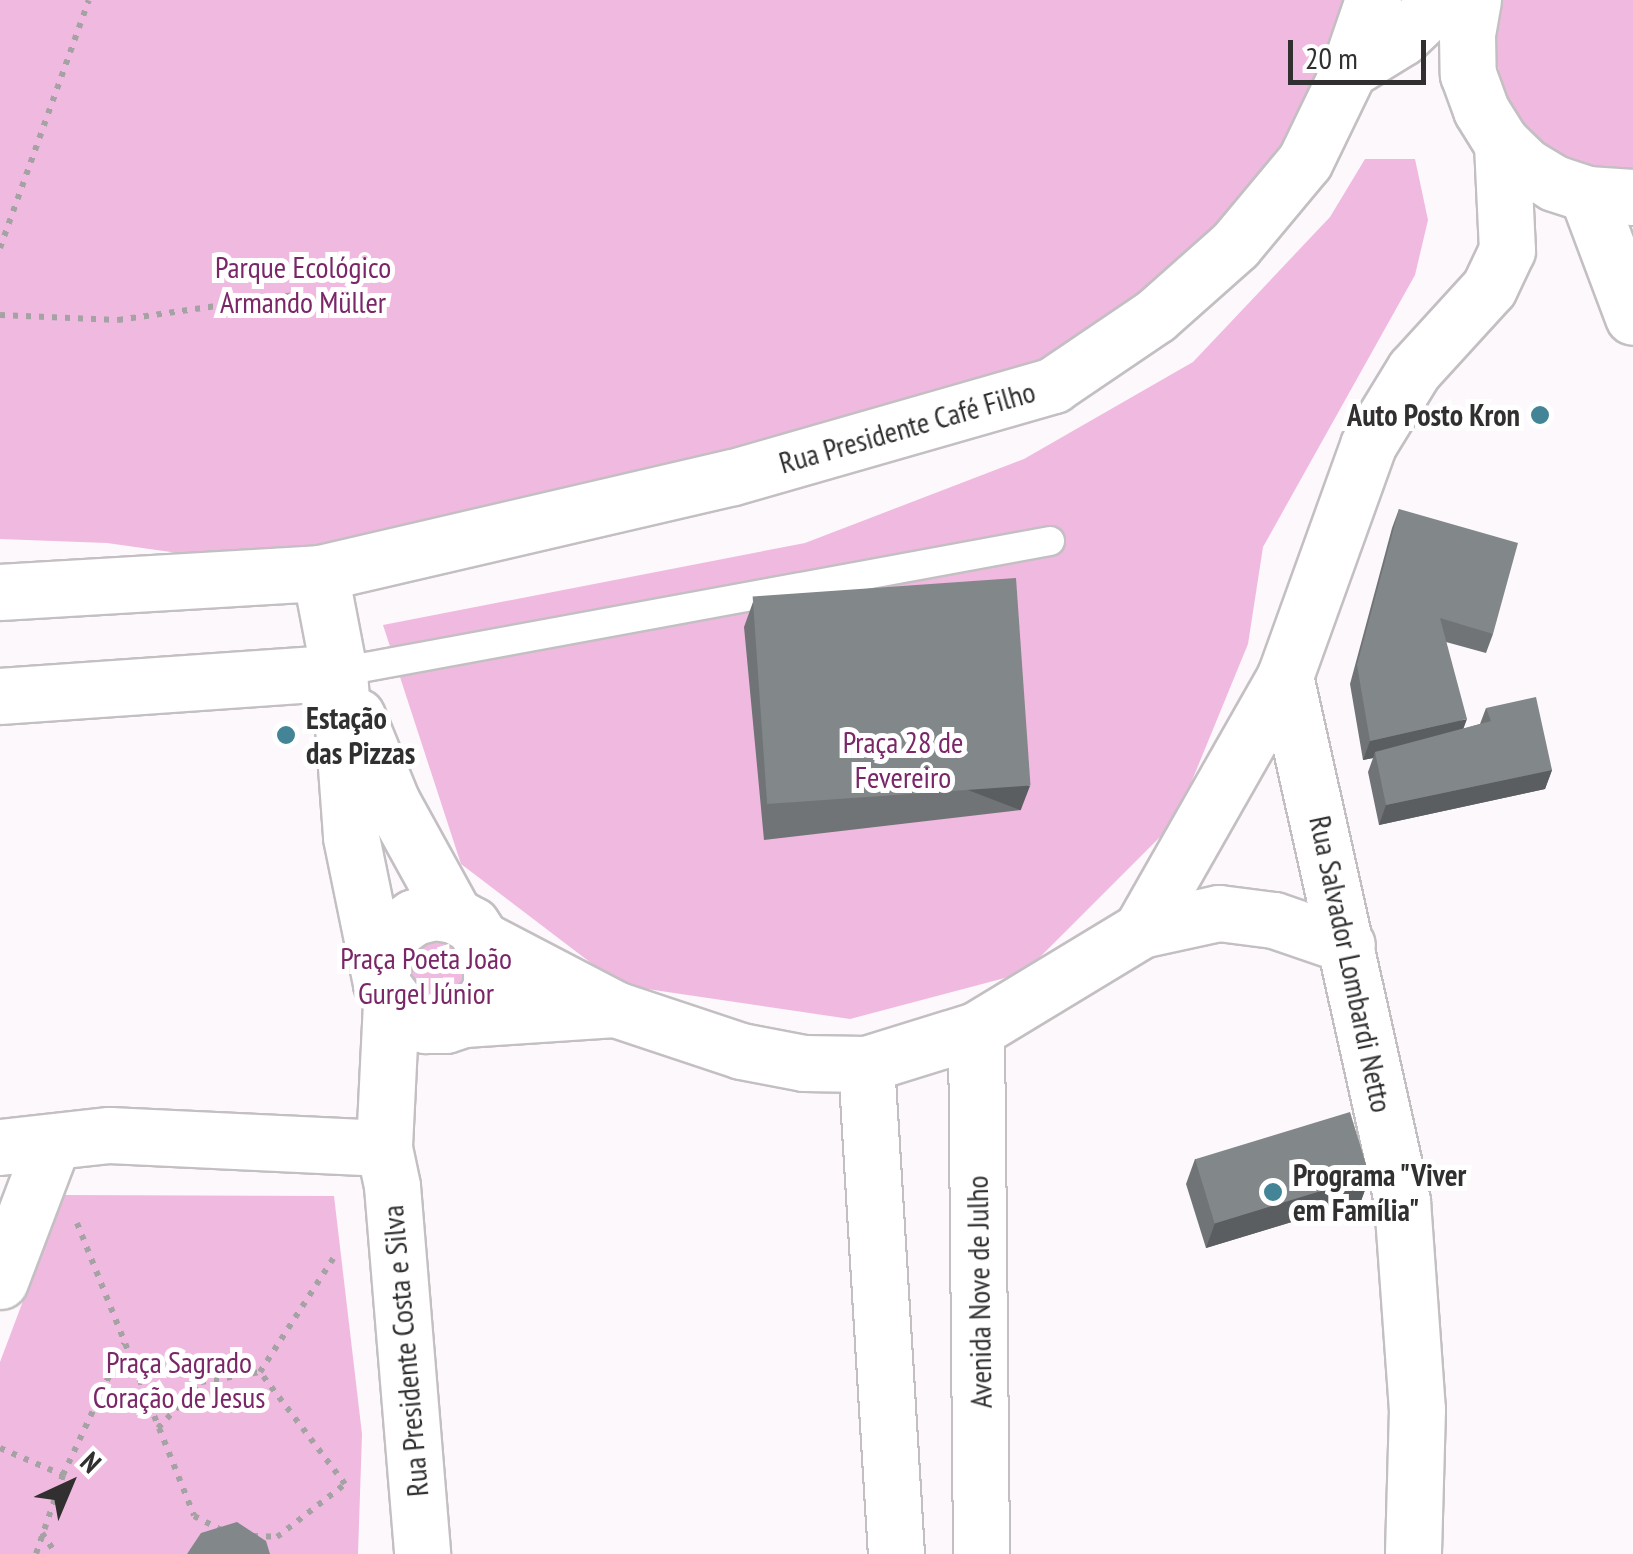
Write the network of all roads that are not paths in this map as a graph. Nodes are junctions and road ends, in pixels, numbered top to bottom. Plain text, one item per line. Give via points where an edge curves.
1 (1372, 0) edge
2 (1441, 0) edge
3 (1473, 0) edge
4 (1349, 70) junction
5 (1502, 143) junction
6 (1610, 196) edge
7 (1633, 317) edge
8 (1050, 541) dead end
9 (320, 573) junction
10 (0, 592) edge
11 (339, 672) junction
12 (1285, 676) junction
13 (0, 696) edge
14 (469, 928) junction
15 (1141, 930) junction
16 (1347, 944) junction
17 (386, 993) junction
18 (614, 1009) junction
19 (454, 1022) junction
20 (976, 1030) junction
21 (866, 1064) junction
22 (26, 1145) edge
23 (384, 1148) junction
24 (0, 1281) edge
25 (422, 1554) edge
26 (896, 1554) edge
27 (981, 1554) edge
28 (1413, 1554) edge

1 - 4 main road, Rua Presidente Café Filho
2 - 4 main road via 1400,38
3 - 5 main road via 1468,74
4 - 9 main road, Rua Presidente Café Filho via 1305,161 1235,245 1155,316 1053,384 733,477
5 - 6 main road via 1526,166
5 - 12 main road via 1507,250 1490,288 1414,370 1368,445
6 - 7 main road
8 - 11 lane
9 - 10 main road, Rua Presidente Café Filho
9 - 11 main road
11 - 13 main road
11 - 14 main road via 392,802
11 - 17 main road via 351,838
12 - 15 main road
12 - 16 main road, Rua Salvador Lombardi Netto
14 - 17 main road via 434,912 398,928 380,963
14 - 18 main road
14 - 19 main road via 492,954 491,984 486,998
15 - 16 main road via 1220,913 1274,920
15 - 20 main road
16 - 28 main road, Rua Salvador Lombardi Netto via 1402,1201 1417,1408
17 - 19 main road via 406,1017 425,1025
17 - 23 main road, Rua Presidente Costa e Silva
18 - 19 main road
18 - 21 main road via 741,1051 804,1063
19 - 23 main road
20 - 21 main road
20 - 27 main road, Avenida Nove de Julho
21 - 26 main road
22 - 23 main road via 109,1135
22 - 24 main road
23 - 25 main road, Rua Presidente Costa e Silva

